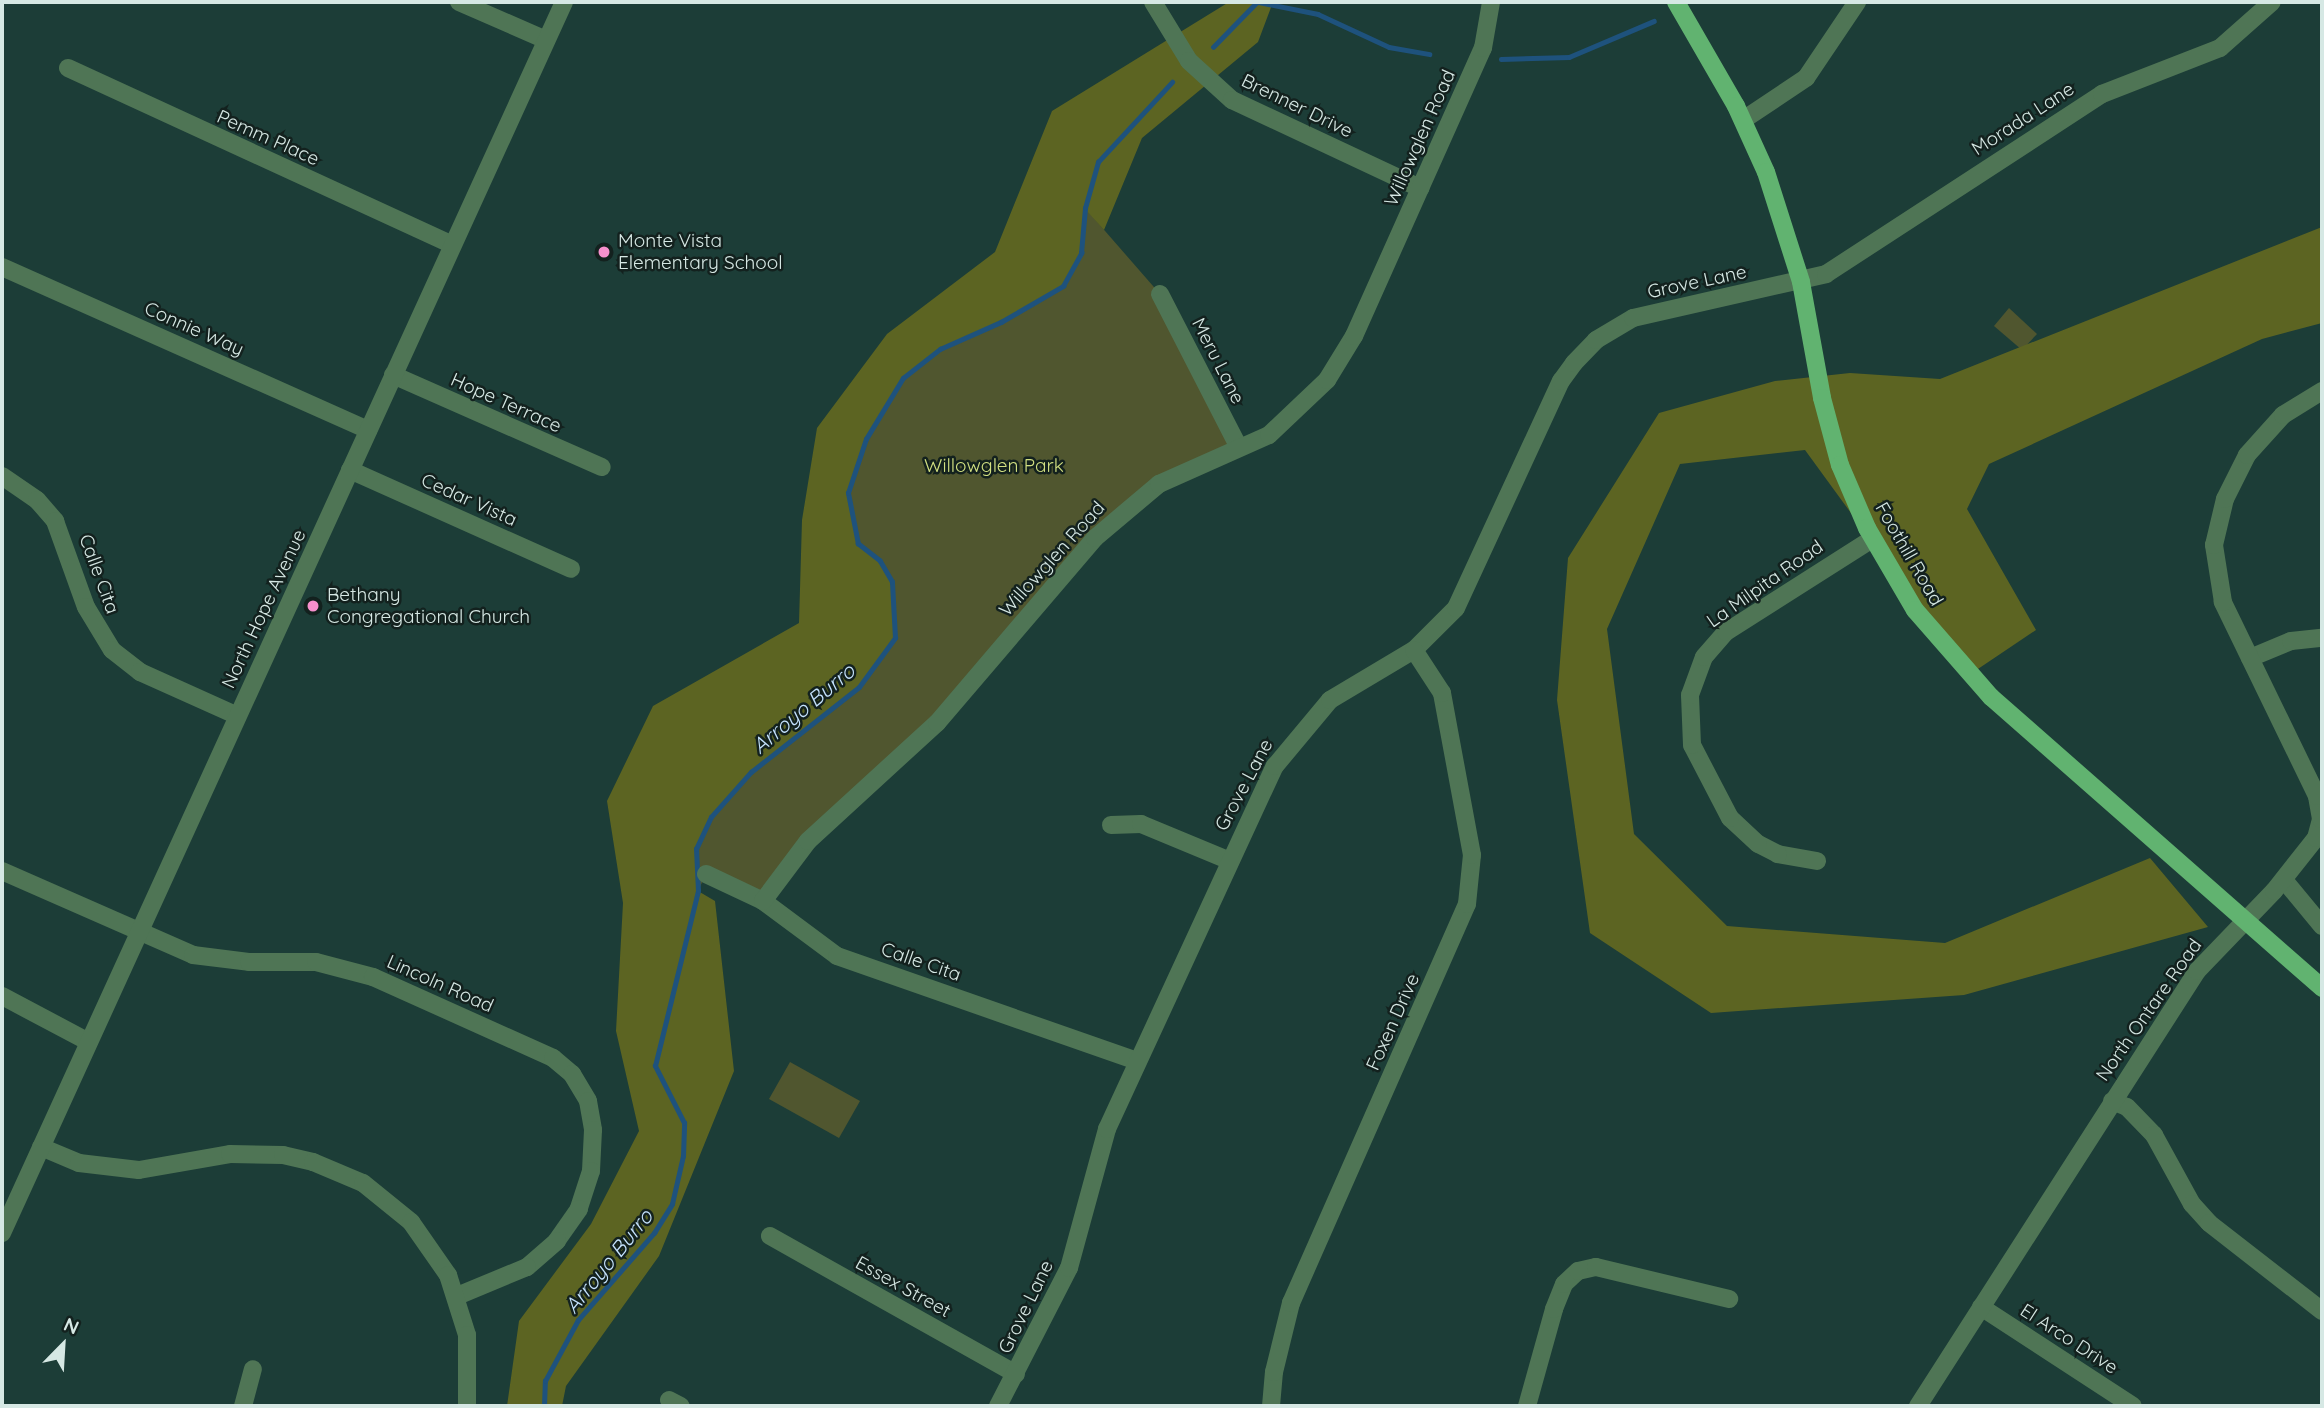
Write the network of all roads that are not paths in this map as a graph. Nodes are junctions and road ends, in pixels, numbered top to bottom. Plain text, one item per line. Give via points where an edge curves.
1 (459, 2) edge
2 (564, 2) edge
3 (1153, 2) edge
4 (1491, 2) edge
5 (1676, 2) edge
6 (1857, 2) edge
7 (2272, 2) edge
8 (546, 40) junction
9 (68, 68) dead end
10 (1743, 120) junction
11 (1420, 188) junction
12 (451, 244) junction
13 (2, 267) edge
14 (1801, 282) junction
15 (1160, 294) dead end
16 (393, 376) junction
17 (2322, 391) edge
18 (368, 430) junction
19 (1239, 448) junction
20 (602, 467) dead end
21 (350, 470) junction
22 (2, 476) edge
23 (1872, 539) junction
24 (571, 569) dead end
25 (2322, 638) edge
26 (1414, 649) junction
27 (2250, 658) junction
28 (238, 716) junction
29 (1111, 825) dead end
30 (1228, 860) junction
31 (1817, 861) dead end
32 (2, 871) edge
33 (706, 874) dead end
34 (2284, 880) junction
35 (763, 901) junction
36 (2245, 920) junction
37 (2322, 926) edge
38 (139, 933) junction
39 (2322, 988) edge
40 (2, 996) edge
41 (89, 1042) junction
42 (1137, 1061) junction
43 (2112, 1101) junction
44 (41, 1147) junction
45 (2, 1233) edge
46 (770, 1236) dead end
47 (457, 1296) junction
48 (1729, 1299) dead end
49 (1981, 1307) junction
50 (2322, 1311) edge
51 (253, 1369) dead end
52 (1016, 1374) junction
53 (243, 1406) edge
54 (467, 1406) edge
55 (998, 1406) edge
56 (1271, 1406) edge
57 (1527, 1406) edge
58 (1918, 1406) edge
59 (2133, 1406) edge

1 - 8 street
2 - 8 street, North Hope Avenue
3 - 11 street, Brenner Drive via 1189,61 1232,100
4 - 11 street, Willowglen Road via 1483,48
5 - 10 main road, Foothill Road
6 - 10 street via 1806,78
7 - 14 street, Morada Lane via 2220,48 2102,94 1826,274
8 - 12 street, North Hope Avenue
9 - 12 street, Pemm Place
10 - 14 main road, Foothill Road via 1777,201
11 - 19 street, Willowglen Road via 1354,336 1328,380 1269,435
12 - 16 street, North Hope Avenue
13 - 18 street, Connie Way
14 - 23 main road, Foothill Road via 1830,430
14 - 26 street, Grove Lane via 1653,311 1596,340 1562,381 1464,593 1445,621
15 - 19 street, Meru Lane
16 - 18 street, North Hope Avenue
16 - 20 street, Hope Terrace
17 - 27 street, North Ontare Road via 2283,415 2248,455 2216,526 2217,584
18 - 21 street, North Hope Avenue
19 - 35 street, Willowglen Road via 1159,484 1095,538 937,723 808,841
21 - 24 street, Cedar Vista
21 - 28 street, North Hope Avenue
22 - 28 street, Calle Cita via 37,500 55,521 86,607 112,650 140,672
23 - 31 street, La Milpita Road via 1726,632 1704,657 1690,695 1692,745 1730,818 1768,849
23 - 36 main road, Foothill Road via 1915,610 1962,667
25 - 27 street via 2291,641
26 - 30 street, Grove Lane via 1351,684 1311,718 1275,766
26 - 56 street, Foxen Drive via 1442,693 1472,855 1467,904 1291,1303 1274,1372
27 - 34 street, North Ontare Road via 2320,809 2316,838
28 - 38 street, North Hope Avenue
29 - 30 street via 1141,824
30 - 42 street, Grove Lane
32 - 38 street, Lincoln Road
33 - 35 street, Calle Cita
34 - 36 street, North Ontare Road
34 - 37 street
35 - 42 street, Calle Cita via 837,956
36 - 39 main road, Foothill Road
36 - 43 street, North Ontare Road via 2197,971
38 - 41 street, North Hope Avenue
38 - 47 street, Lincoln Road via 215,959 316,962 373,977 553,1058 572,1074 588,1101 593,1130 591,1171 579,1209 557,1241 527,1267
40 - 41 street
41 - 44 street, North Hope Avenue
42 - 52 street, Grove Lane via 1097,1157 1069,1268
43 - 49 street, North Ontare Road
43 - 50 street via 2127,1107 2154,1135 2192,1204 2209,1223
44 - 45 street, North Hope Avenue
44 - 47 street via 108,1169 170,1167 253,1153 283,1155 335,1170 380,1195 411,1222 431,1246
46 - 52 street, Essex Street
47 - 54 street via 470,1358
48 - 57 street via 1596,1267 1578,1271 1564,1284 1554,1309
49 - 58 street, North Ontare Road
49 - 59 street, El Arco Drive
51 - 53 street
52 - 55 street, Grove Lane

